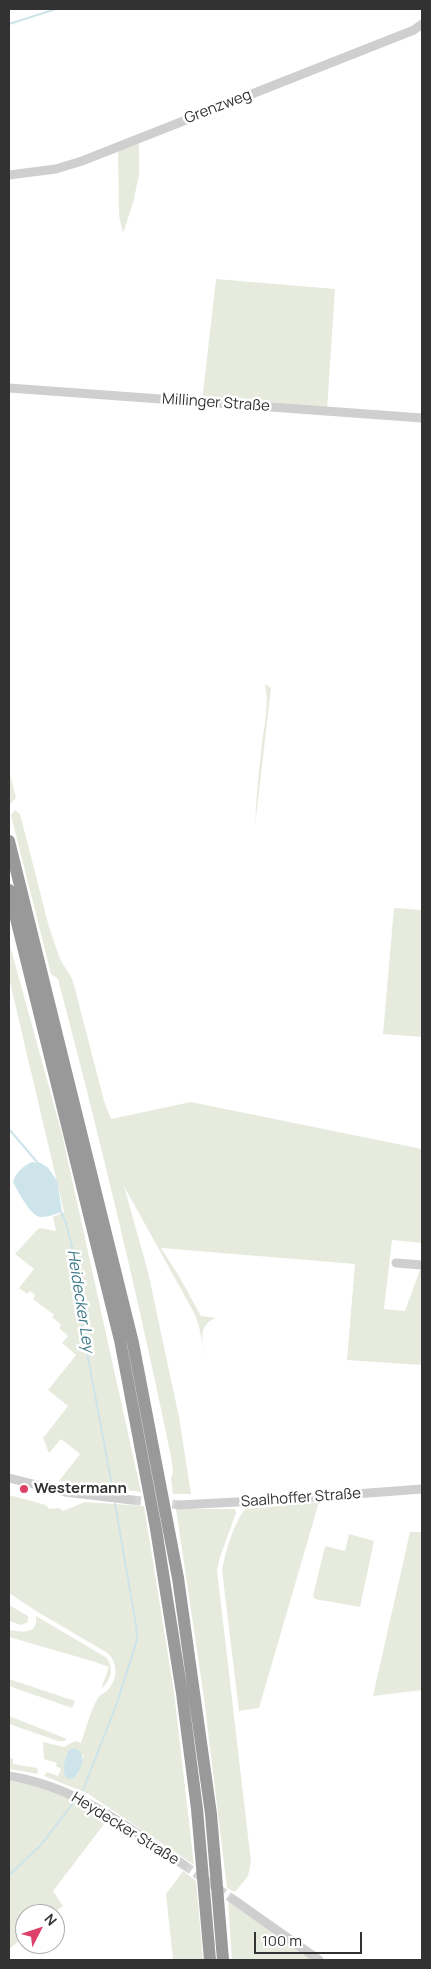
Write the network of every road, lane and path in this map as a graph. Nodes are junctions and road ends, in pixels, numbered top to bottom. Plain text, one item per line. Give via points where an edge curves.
1 (422, 24) edge
2 (9, 175) edge
3 (9, 388) edge
4 (422, 418) edge
5 (9, 841) edge
6 (9, 890) edge
7 (396, 1263) dead end
8 (422, 1265) edge
9 (9, 1478) edge
10 (422, 1489) edge
11 (132, 1500) tunnel mouth
12 (180, 1505) tunnel mouth
13 (9, 1776) edge
14 (184, 1865) tunnel mouth
15 (234, 1900) tunnel mouth
16 (210, 1960) edge
17 (223, 1960) edge
18 (322, 1960) edge

1 - 2 street, Grenzweg via 336,62 82,160 56,169
3 - 4 street, Millinger Straße
5 - 17 highway via 133,1343 176,1568 196,1694 211,1814
6 - 16 highway via 120,1340 156,1529 197,1809
7 - 8 street
9 - 11 street via 65,1492
10 - 12 street, Saalhoffer Straße
13 - 14 street, Heydecker Straße via 49,1785 85,1801
15 - 18 street

